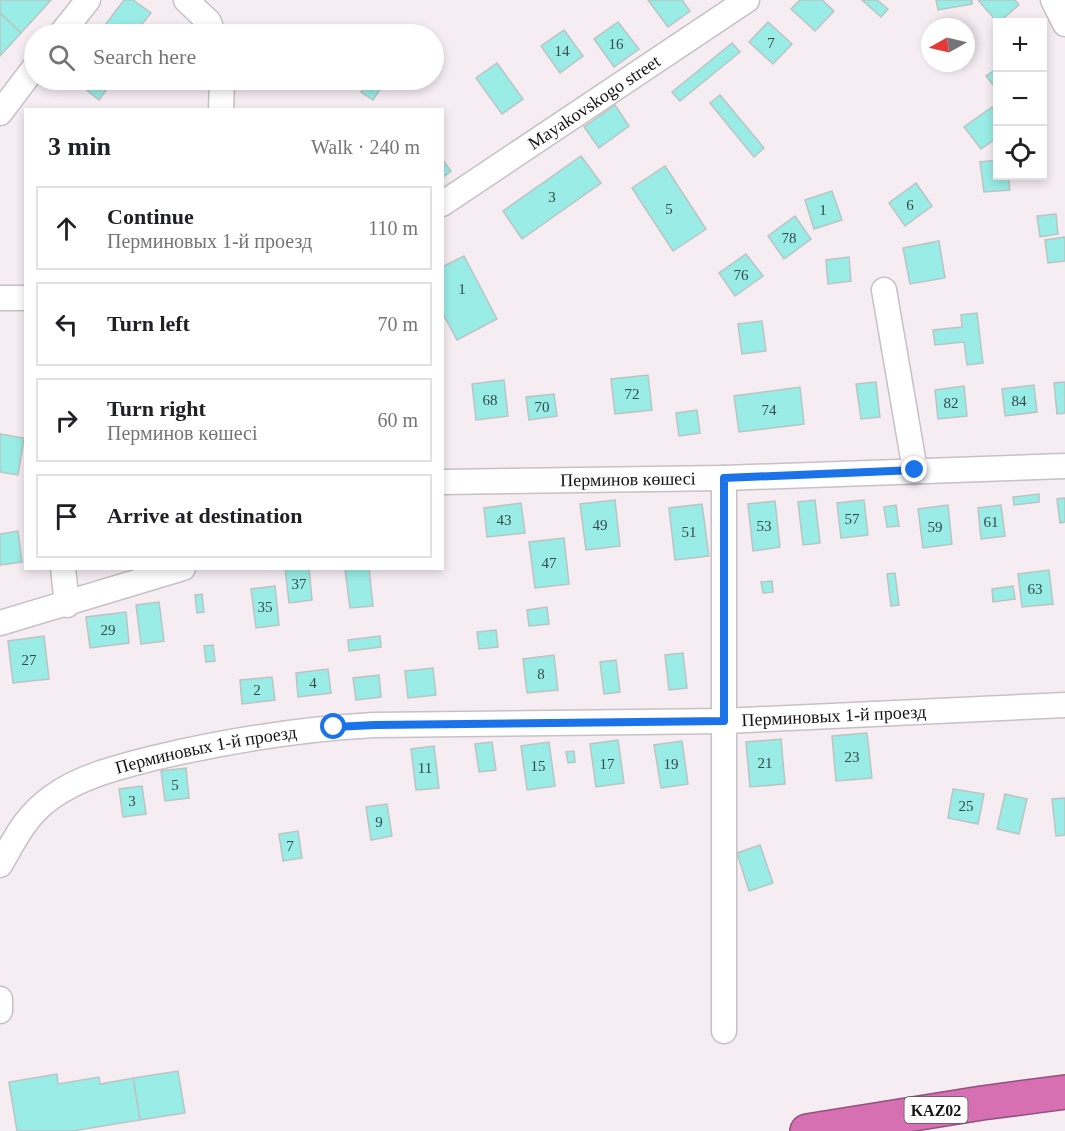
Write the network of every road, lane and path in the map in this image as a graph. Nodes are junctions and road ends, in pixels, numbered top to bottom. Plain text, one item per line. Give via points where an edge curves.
1 (88, 0) edge
2 (186, 0) edge
3 (747, 0) edge
4 (1053, 0) edge
5 (69, 24) edge
6 (210, 24) edge
7 (1065, 24) edge
8 (24, 81) edge
9 (222, 90) edge
10 (221, 108) edge
11 (0, 112) edge
12 (444, 203) edge
13 (884, 290) dead end
14 (0, 298) edge
15 (24, 298) edge
16 (1065, 466) edge
17 (915, 470) junction
18 (724, 478) junction
19 (444, 482) edge
20 (63, 570) edge
21 (177, 570) edge
22 (67, 605) junction
23 (0, 623) edge
24 (1065, 705) edge
25 (724, 721) junction
26 (0, 865) edge
27 (0, 999) edge
28 (0, 1011) edge
29 (724, 1031) dead end
30 (1065, 1092) edge
31 (807, 1131) edge

1 - 5 street
2 - 6 street
3 - 12 street, Mayakovskogo street
4 - 7 street
8 - 11 street
9 - 10 street
13 - 17 street
14 - 15 street
16 - 17 street, Перминов көшесі
17 - 18 street, Перминов көшесі
18 - 19 street, Перминов көшесі
18 - 25 street
20 - 22 street
21 - 22 street
22 - 23 street
24 - 25 street, Перминовых 1-й проезд
25 - 26 street, Перминовых 1-й проезд via 344,727 270,735 184,751 122,766 76,783 52,797 25,820
25 - 29 street
27 - 28 street
30 - 31 highway, KAZ02

